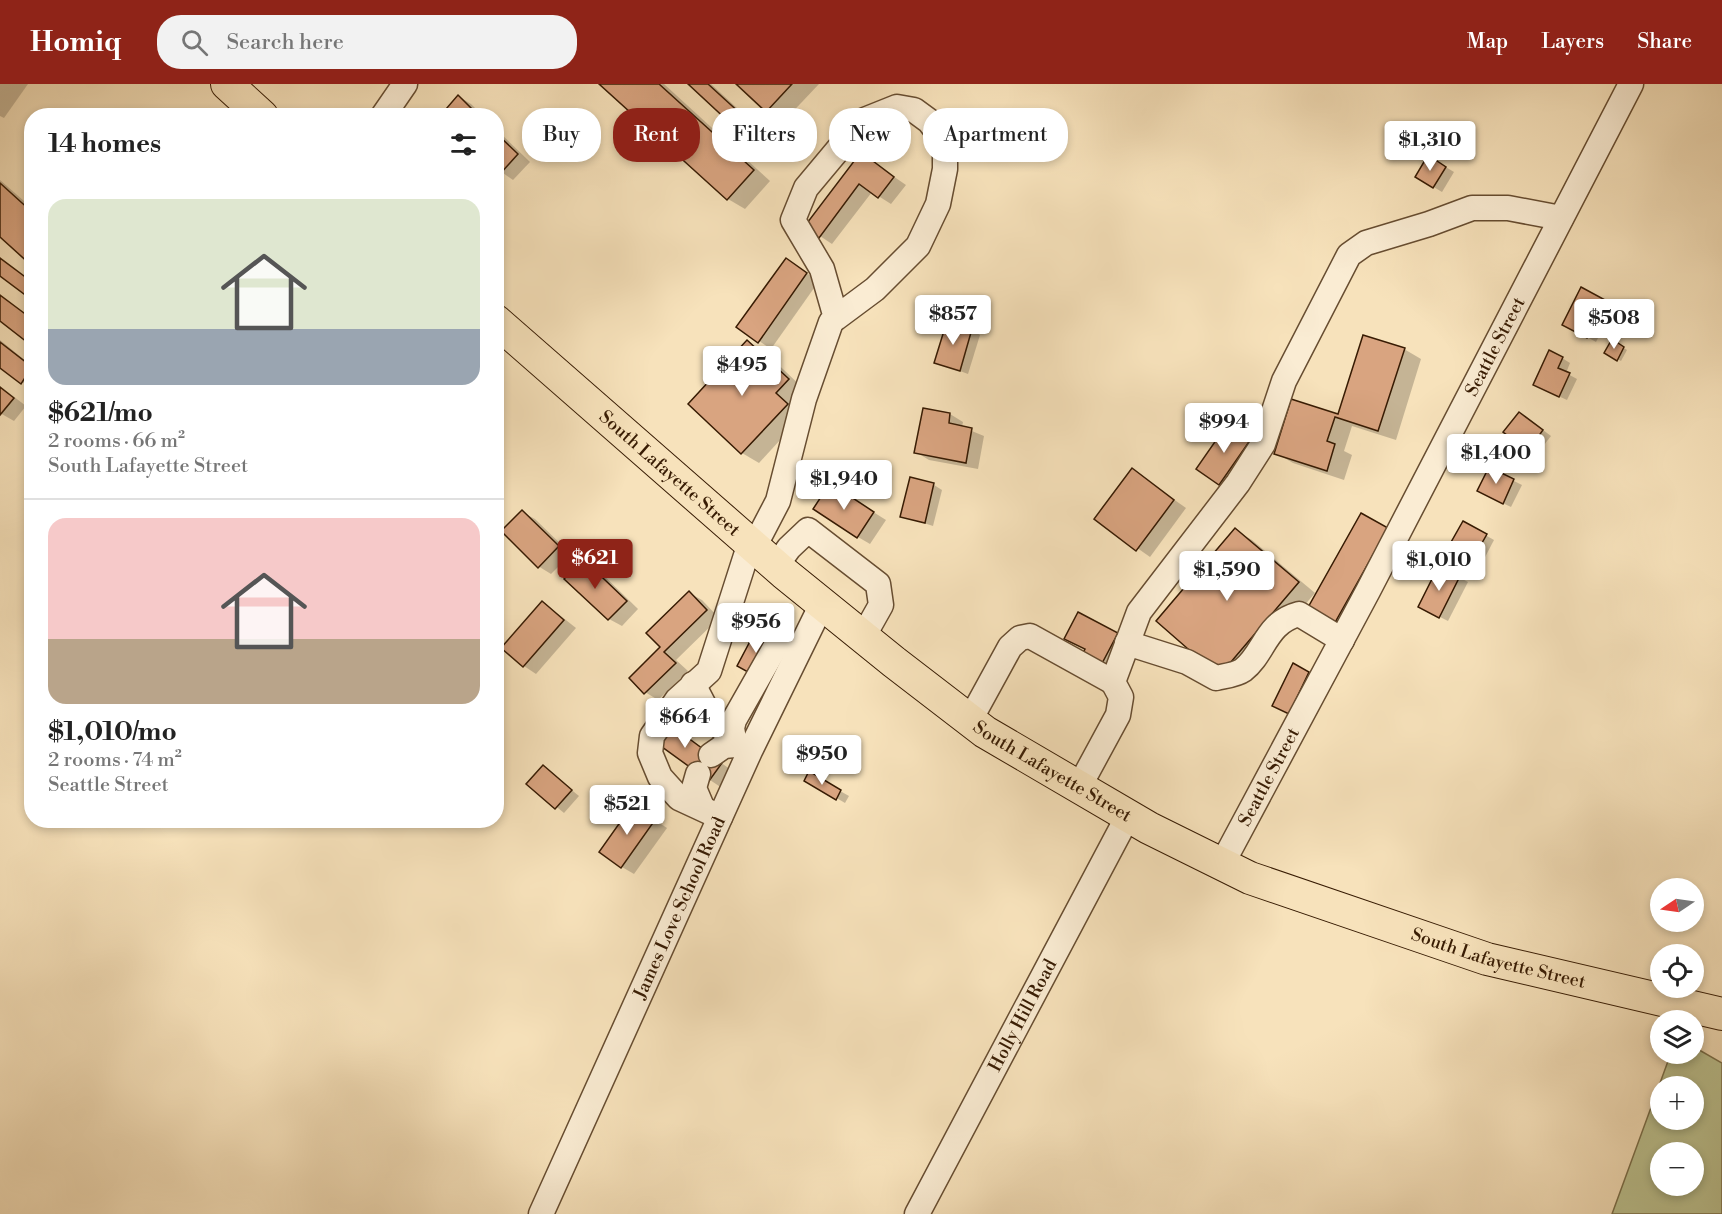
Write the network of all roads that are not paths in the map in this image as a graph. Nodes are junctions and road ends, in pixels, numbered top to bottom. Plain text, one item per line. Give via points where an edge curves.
1 (227, 84) edge
2 (405, 84) edge
3 (1631, 84) edge
4 (253, 108) edge
5 (388, 108) edge
6 (1561, 218) junction
7 (836, 318) junction
8 (504, 328) edge
9 (760, 552) junction
10 (822, 604) junction
11 (863, 637) junction
12 (1342, 640) junction
13 (1127, 643) junction
14 (1113, 682) junction
15 (693, 684) junction
16 (970, 720) junction
17 (743, 748) junction
18 (1079, 787) junction
19 (711, 812) junction
20 (1128, 816) junction
21 (1222, 864) junction
22 (1722, 1014) edge
23 (541, 1214) edge
24 (917, 1214) edge

1 - 4 main road
2 - 5 street
3 - 6 street, Seattle Street
6 - 12 street, Seattle Street
6 - 13 street via 1508,208 1472,208 1366,243 1349,255 1284,381 1263,444 1238,483 1139,612
7 - 7 street via 875,289 918,246 938,204 945,169 945,142 929,121 914,110 897,107 862,122 806,188 793,220 822,269
7 - 9 street via 831,322 804,399 778,501
8 - 9 main road, South Lafayette Street
9 - 10 main road, South Lafayette Street
9 - 11 street via 789,548 808,530 878,584 881,605
9 - 15 street via 709,671
10 - 11 main road, South Lafayette Street
10 - 17 street, James Love School Road
11 - 16 main road, South Lafayette Street
12 - 13 street via 1299,614 1288,617 1273,630 1244,670 1216,678 1187,662
12 - 21 street, Seattle Street
13 - 14 street
14 - 16 street via 1030,636 1020,638 1010,647
14 - 18 street via 1121,697 1118,715
15 - 17 street via 708,711
15 - 19 street via 651,736 650,753 660,777 679,798
16 - 18 main road, South Lafayette Street
17 - 19 street, James Love School Road
17 - 19 street via 724,746 705,764 694,788
18 - 20 main road, South Lafayette Street
19 - 23 street, James Love School Road
20 - 21 main road, South Lafayette Street
20 - 24 street, Holly Hill Road
21 - 22 main road, South Lafayette Street via 1340,910 1487,958

